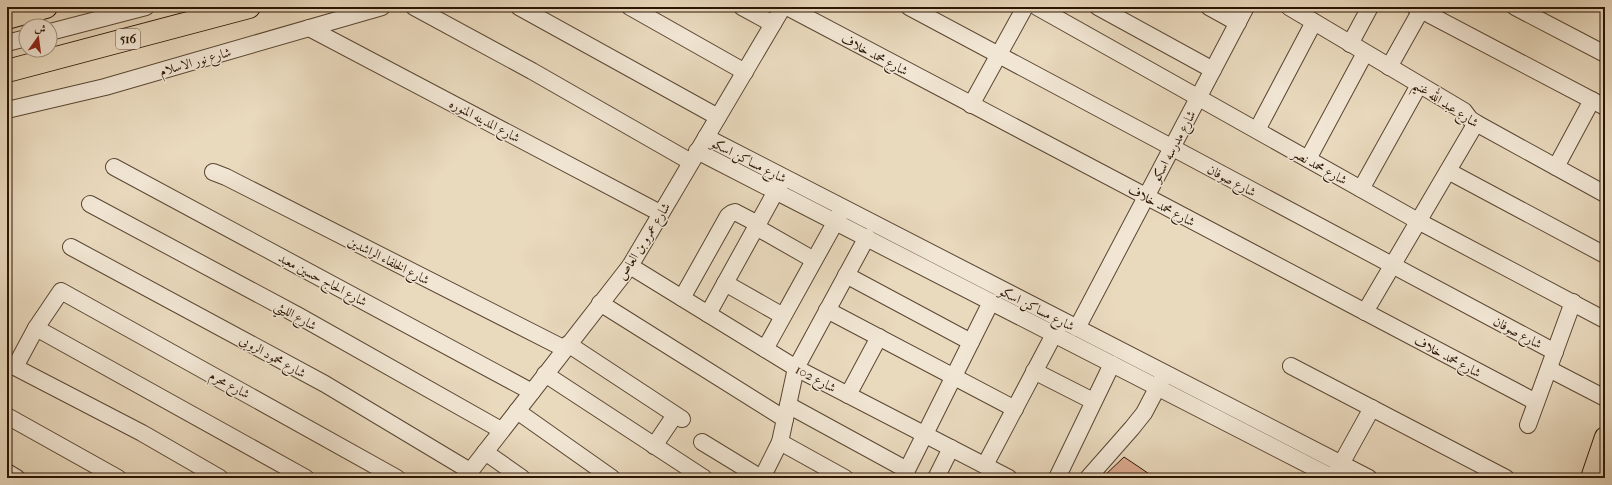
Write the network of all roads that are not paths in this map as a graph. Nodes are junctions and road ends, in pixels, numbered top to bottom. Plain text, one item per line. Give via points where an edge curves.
1 (46, 7) edge
2 (146, 7) edge
3 (249, 7) edge
4 (382, 7) edge
5 (414, 7) edge
6 (519, 7) edge
7 (630, 7) edge
8 (742, 7) edge
9 (784, 7) edge
10 (787, 7) edge
11 (909, 7) edge
12 (1025, 7) edge
13 (1037, 7) edge
14 (1098, 7) edge
15 (1209, 7) edge
16 (1246, 7) edge
17 (1289, 7) edge
18 (1370, 7) edge
19 (1515, 7) edge
20 (1418, 9) edge
21 (1312, 16) edge
22 (7, 18) edge
23 (1238, 23) junction
24 (773, 24) junction
25 (309, 28) junction
26 (58, 30) edge
27 (18, 40) edge
28 (7, 42) edge
29 (1350, 44) junction
30 (1365, 53) junction
31 (1605, 54) edge
32 (999, 55) junction
33 (1389, 67) junction
34 (1213, 70) junction
35 (7, 71) edge
36 (744, 72) junction
37 (1419, 84) junction
38 (1198, 98) junction
39 (1598, 104) edge
40 (971, 105) junction
41 (7, 110) edge
42 (718, 117) junction
43 (1476, 123) junction
44 (1257, 130) junction
45 (1172, 148) junction
46 (698, 150) junction
47 (1308, 159) junction
48 (114, 167) dead end
49 (1556, 167) junction
50 (1448, 171) junction
51 (213, 172) dead end
52 (780, 184) junction
53 (1603, 187) edge
54 (1361, 189) junction
55 (1146, 196) junction
56 (90, 204) dead end
57 (843, 208) junction
58 (660, 213) junction
59 (1418, 221) junction
60 (835, 222) junction
61 (757, 225) junction
62 (867, 237) junction
63 (71, 247) dead end
64 (1605, 255) edge
65 (937, 256) junction
66 (814, 260) junction
67 (630, 266) junction
68 (1392, 266) junction
69 (929, 270) junction
70 (846, 275) junction
71 (726, 283) junction
72 (682, 298) junction
73 (991, 302) junction
74 (1573, 302) junction
75 (600, 303) junction
76 (827, 310) junction
77 (1365, 312) junction
78 (708, 314) junction
79 (783, 316) junction
80 (1061, 320) junction
81 (1605, 320) edge
82 (36, 328) junction
83 (1078, 328) junction
84 (1054, 334) junction
85 (879, 337) junction
86 (970, 342) junction
87 (566, 347) junction
88 (765, 349) junction
89 (1555, 352) junction
90 (1112, 364) junction
91 (11, 365) edge
92 (1291, 366) dead end
93 (796, 368) junction
94 (1548, 369) junction
95 (1034, 372) junction
96 (545, 374) junction
97 (953, 377) junction
98 (1161, 380) junction
99 (532, 392) junction
100 (848, 395) junction
101 (1605, 398) edge
102 (1094, 401) junction
103 (1536, 402) junction
104 (1372, 408) junction
105 (1014, 409) junction
106 (517, 411) junction
107 (786, 412) junction
108 (7, 416) edge
109 (1528, 424) dead end
110 (501, 430) junction
111 (925, 434) junction
112 (1605, 437) edge
113 (702, 442) dead end
114 (780, 442) junction
115 (654, 446) junction
116 (951, 448) junction
117 (485, 452) junction
118 (1341, 464) junction
119 (985, 466) junction
120 (7, 472) edge
121 (825, 473) edge
122 (905, 474) edge
123 (467, 475) edge
124 (17, 478) edge
125 (118, 478) edge
126 (220, 478) edge
127 (306, 478) edge
128 (397, 478) edge
129 (522, 478) edge
130 (612, 478) edge
131 (704, 478) edge
132 (761, 478) edge
133 (845, 478) edge
134 (936, 478) edge
135 (1009, 478) edge
136 (1056, 478) edge
137 (1088, 478) edge
138 (1334, 478) edge
139 (1369, 478) edge
140 (1506, 478) edge
141 (1591, 478) edge

1 - 22 highway
2 - 26 street
3 - 35 highway, 516
4 - 25 street, شارع نور الاسلام
5 - 46 street, شارع مساكن اسكو via 532,71
6 - 42 street
7 - 36 street
8 - 24 street
9 - 24 street, شارع عمرو بن العاص
10 - 40 street, شارع محمد خلاف
11 - 32 street, شارع صوفان
12 - 32 street
13 - 38 street, شارع محمد نصر
14 - 34 street
15 - 23 street
16 - 23 street, شارع مدرسه اسكو
17 - 21 street, شارع عبد الله غنيم
18 - 29 street
19 - 31 street
20 - 33 street
20 - 39 street
21 - 29 street, شارع عبد الله غنيم
21 - 44 street
23 - 34 street, شارع مدرسه اسكو
24 - 36 street, شارع عمرو بن العاص
25 - 41 street, شارع نور الاسلام via 105,87
25 - 58 street, شارع المدينه المنوره
27 - 28 street
29 - 30 street, شارع عبد الله غنيم
30 - 33 street, شارع عبد الله غنيم
30 - 47 street
32 - 40 street
32 - 45 street, شارع صوفان
33 - 37 street, شارع عبد الله غنيم
34 - 38 street, شارع مدرسه اسكو
36 - 42 street, شارع عمرو بن العاص
37 - 43 street, شارع عبد الله غنيم via 1464,111
37 - 54 street
38 - 44 street, شارع محمد نصر
38 - 45 street, شارع مدرسه اسكو
39 - 49 street
40 - 55 street, شارع محمد خلاف
42 - 46 street, شارع عمرو بن العاص
43 - 49 street, شارع عبد الله غنيم
43 - 50 street
44 - 47 street, شارع محمد نصر
45 - 55 street, شارع مدرسه اسكو
45 - 68 street, شارع صوفان
46 - 52 street, شارع مساكن اسكو
46 - 58 street, شارع عمرو بن العاص
47 - 54 street, شارع محمد نصر
48 - 99 street, شارع الحاج حسين معبد
49 - 53 street, شارع عبد الله غنيم
50 - 59 street
50 - 64 street
51 - 87 street, شارع الخلفاء الراشدين
52 - 57 street, شارع مساكن اسكو
52 - 60 street, شارع مساكن اسكو
52 - 61 street
54 - 59 street, شارع محمد نصر
55 - 77 street, شارع محمد خلاف
55 - 83 street, شارع مدرسه اسكو
56 - 110 street, شارع الليثي via 299,316
57 - 60 street
57 - 65 street, شارع مساكن اسكو
58 - 67 street, شارع عمرو بن العاص
59 - 68 street
59 - 74 street, شارع محمد نصر
60 - 62 street, شارع مساكن اسكو
60 - 66 street
61 - 66 street
61 - 71 street
61 - 72 street via 735,212 728,216
62 - 69 street, شارع مساكن اسكو
62 - 70 street
63 - 123 street, شارع محمود الروبى via 325,384
65 - 69 street
65 - 80 street, شارع مساكن اسكو
66 - 79 street
67 - 72 street, شارع 102
67 - 75 street, شارع عمرو بن العاص
68 - 77 street
68 - 89 street, شارع صوفان
69 - 73 street, شارع مساكن اسكو
70 - 76 street
70 - 86 street
71 - 78 street
71 - 79 street
72 - 78 street, شارع 102
73 - 84 street, شارع مساكن اسكو
73 - 86 street
74 - 81 street, شارع محمد نصر
74 - 89 street
75 - 87 street, شارع عمرو بن العاص
75 - 107 street
76 - 85 street
76 - 93 street
77 - 103 street, شارع محمد خلاف
78 - 88 street, شارع 102
79 - 88 street
80 - 83 street, شارع مساكن اسكو
80 - 84 street
82 - 91 street
82 - 127 street
82 - 128 street, شارع محرم via 61,291
83 - 98 street, شارع مساكن اسكو
84 - 90 street, شارع مساكن اسكو
84 - 95 street
85 - 97 street
85 - 100 street
86 - 97 street
87 - 96 street, شارع عمرو بن العاص
87 - 115 street, شارع الخلفاء الراشدين via 679,417
88 - 93 street, شارع 102
89 - 94 street
90 - 98 street, شارع مساكن اسكو
90 - 102 street
91 - 126 street via 142,433
92 - 104 street
93 - 100 street, شارع 102
93 - 107 street
94 - 101 street
94 - 103 street
95 - 102 street
95 - 105 street
96 - 99 street, شارع عمرو بن العاص
96 - 115 street
97 - 105 street
97 - 111 street
98 - 118 street, شارع مساكن اسكو
98 - 137 street via 1144,413
98 - 138 street, شارع مساكن اسكو
99 - 106 street, شارع عمرو بن العاص
100 - 111 street, شارع 102
102 - 136 street
103 - 109 street
104 - 118 street
104 - 140 street
105 - 119 street
106 - 110 street, شارع عمرو بن العاص
106 - 130 street
107 - 114 street
107 - 122 street
108 - 125 street
110 - 117 street, شارع عمرو بن العاص
111 - 116 street, شارع 102
111 - 122 street
112 - 141 main road
113 - 132 street
114 - 121 street
114 - 132 street
115 - 131 street
116 - 119 street, شارع 102
116 - 134 street
117 - 123 street, شارع عمرو بن العاص
117 - 129 street
118 - 138 street
118 - 139 street, شارع مساكن اسكو
119 - 135 street, شارع 102
120 - 124 street
121 - 133 street

